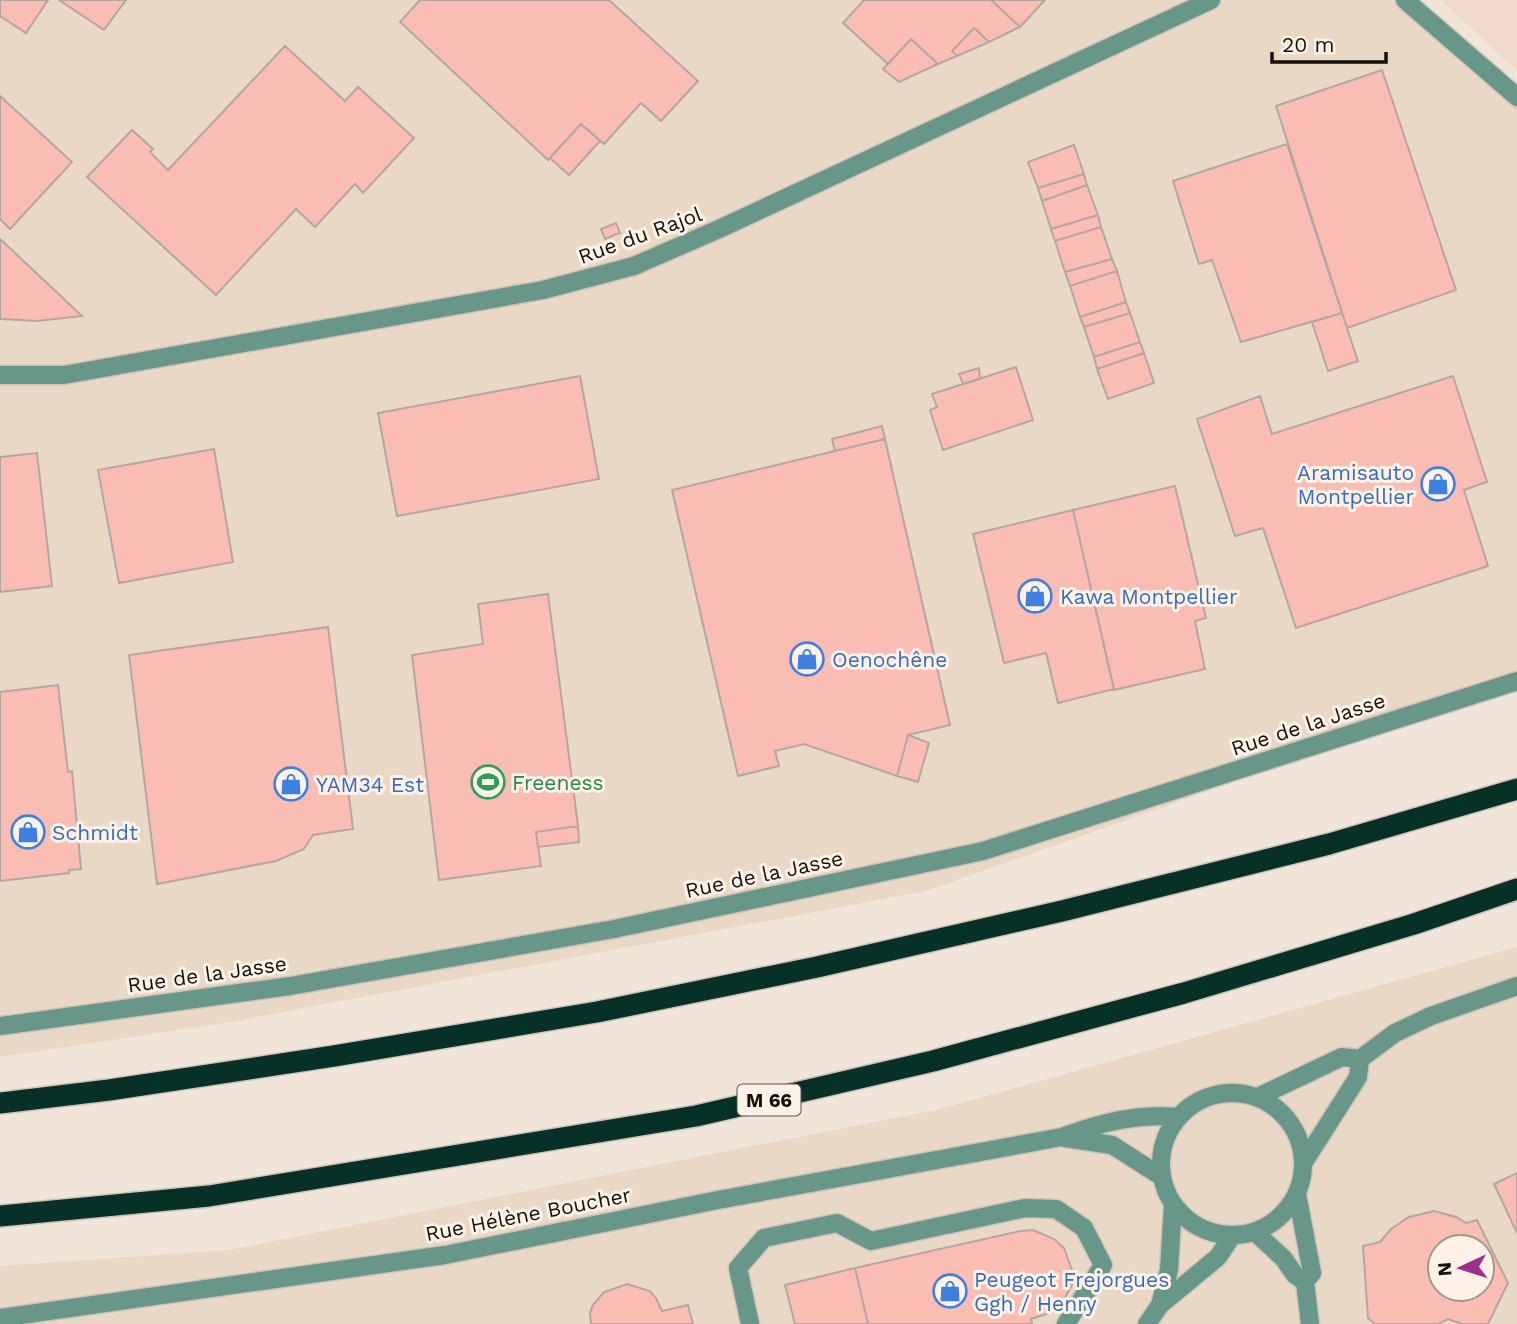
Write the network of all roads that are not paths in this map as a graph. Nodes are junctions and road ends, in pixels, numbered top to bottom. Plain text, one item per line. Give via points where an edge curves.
1 (1211, 0) edge
2 (1405, 0) edge
3 (1517, 97) edge
4 (0, 375) edge
5 (1517, 681) edge
6 (1517, 789) edge
7 (1517, 889) edge
8 (1516, 988) edge
9 (0, 1026) edge
10 (1360, 1059) junction
11 (1258, 1097) junction
12 (0, 1102) edge
13 (1178, 1117) junction
14 (1062, 1137) junction
15 (1304, 1162) junction
16 (1161, 1177) junction
17 (1297, 1194) junction
18 (1173, 1204) junction
19 (0, 1216) edge
20 (1255, 1232) junction
21 (1232, 1236) junction
22 (1305, 1282) junction
23 (1160, 1305) junction
24 (0, 1318) edge
25 (750, 1324) edge
26 (1066, 1324) edge
27 (1147, 1324) edge
28 (1310, 1324) edge

1 - 4 street, Rue du Rajol via 634,266 544,290 64,375
2 - 3 street
5 - 9 street, Rue de la Jasse via 983,851 601,931 290,986
6 - 12 highway via 1329,844 817,967 597,1012 347,1054
7 - 19 highway, M 66 via 1184,993 933,1061 696,1116 209,1196
8 - 10 street via 1431,1016 1395,1033
10 - 11 street via 1342,1057
10 - 15 street via 1358,1077
11 - 13 street via 1214,1094
11 - 15 street via 1290,1122
13 - 14 street, Rue Hélène Boucher via 1126,1118
13 - 16 street via 1161,1155
14 - 16 street, Rue Hélène Boucher via 1112,1145
14 - 24 street, Rue Hélène Boucher via 445,1255
15 - 17 street
16 - 18 street
17 - 20 street via 1273,1223
17 - 22 street via 1312,1273
18 - 21 street via 1189,1221 1209,1232
18 - 23 street via 1169,1270
20 - 21 street
20 - 22 street
21 - 23 street via 1218,1258
22 - 28 street
23 - 27 street
25 - 26 street via 737,1268 764,1238 837,1223 871,1241 1025,1208 1056,1209 1084,1228 1103,1265

